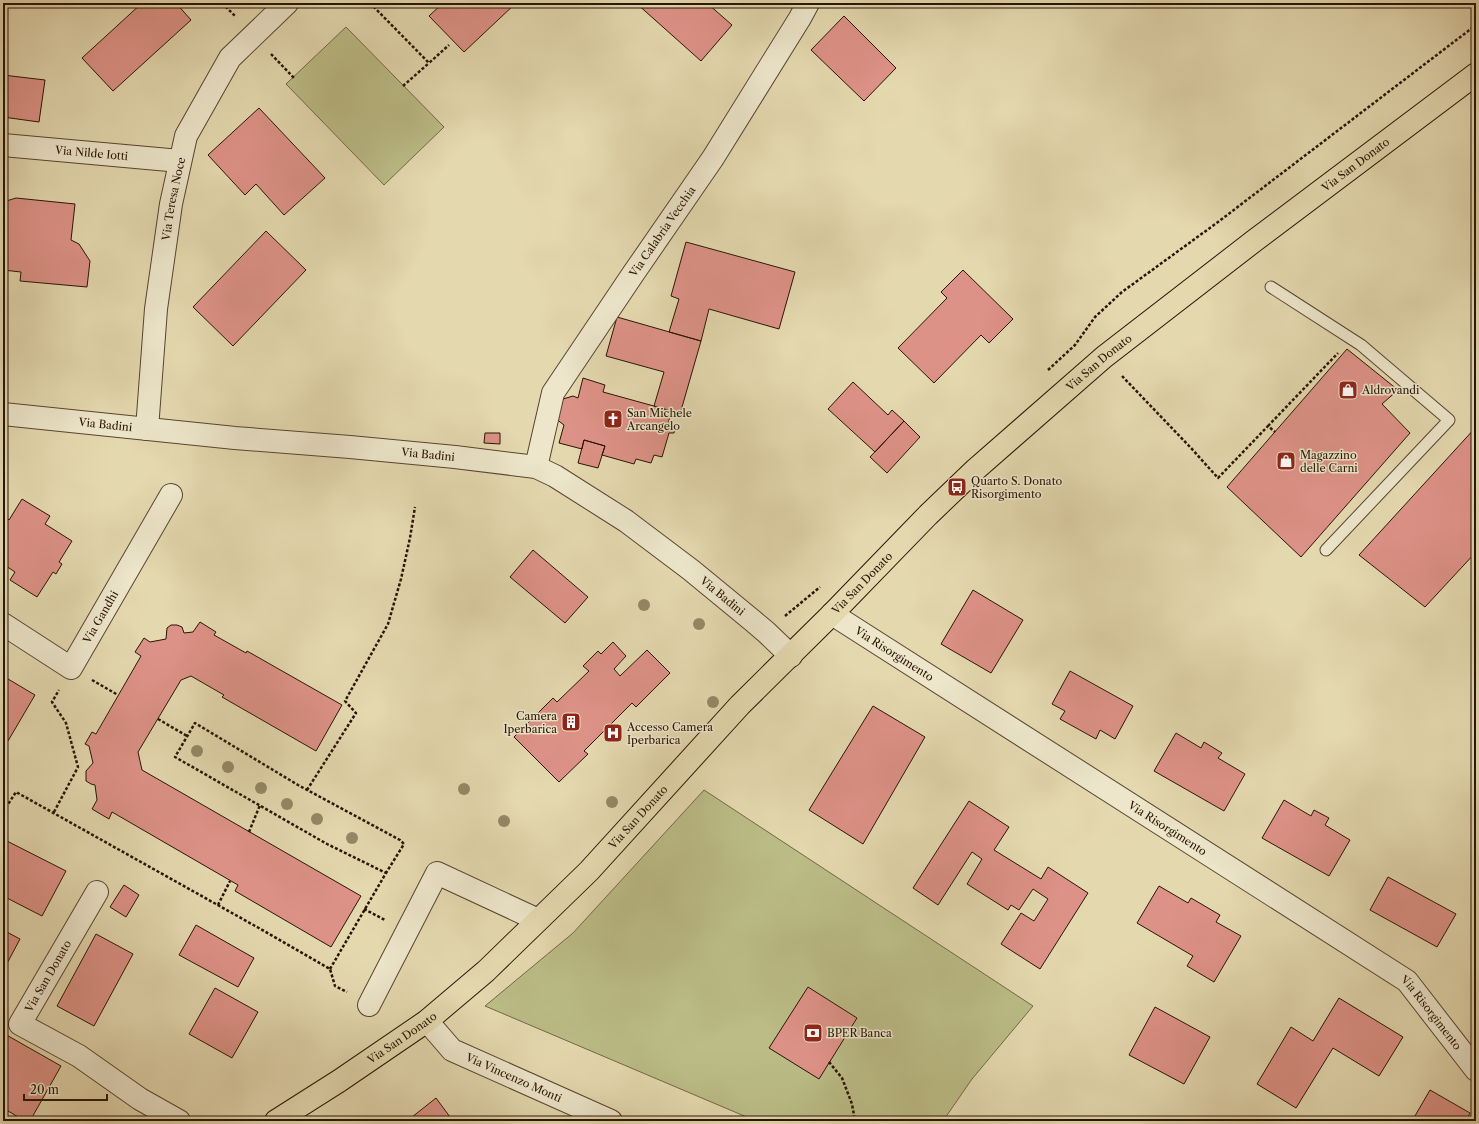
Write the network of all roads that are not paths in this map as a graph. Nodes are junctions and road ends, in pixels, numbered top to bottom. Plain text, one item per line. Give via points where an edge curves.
1 (287, 3) edge
2 (808, 3) edge
3 (1476, 74) edge
4 (3, 145) edge
5 (180, 161) junction
6 (1271, 287) dead end
7 (3, 414) edge
8 (147, 429) junction
9 (536, 467) junction
10 (171, 495) dead end
11 (1326, 550) dead end
12 (832, 614) junction
13 (3, 624) edge
14 (791, 656) junction
15 (97, 892) dead end
16 (538, 920) junction
17 (369, 1005) road end
18 (427, 1020) junction
19 (1476, 1070) edge
20 (179, 1121) edge
21 (276, 1121) edge
22 (611, 1121) edge

1 - 5 street, Via Teresa Noce via 230,58 186,136
2 - 9 street, Via Calabria Vecchia via 713,158 553,393
3 - 12 main road, Via San Donato via 1104,357 976,469
4 - 5 street, Via Nilde Iotti
5 - 8 street, Via Teresa Noce via 171,204 156,309
6 - 11 lane via 1361,345 1449,420
7 - 8 street, Via Badini
8 - 9 street, Via Badini via 455,457
9 - 14 street, Via Badini via 555,476 626,521 758,624
10 - 13 street, Via Gandhi via 71,668
12 - 14 main road, Via San Donato
12 - 19 street, Via Risorgimento via 1406,982
14 - 16 main road, Via San Donato via 740,705 589,871
15 - 20 street, Via San Donato via 20,1024 78,1056 140,1099
16 - 17 street via 437,873
16 - 18 main road, Via San Donato via 486,971
18 - 21 main road, Via San Donato
18 - 22 street, Via Vincenzo Monti via 452,1050

